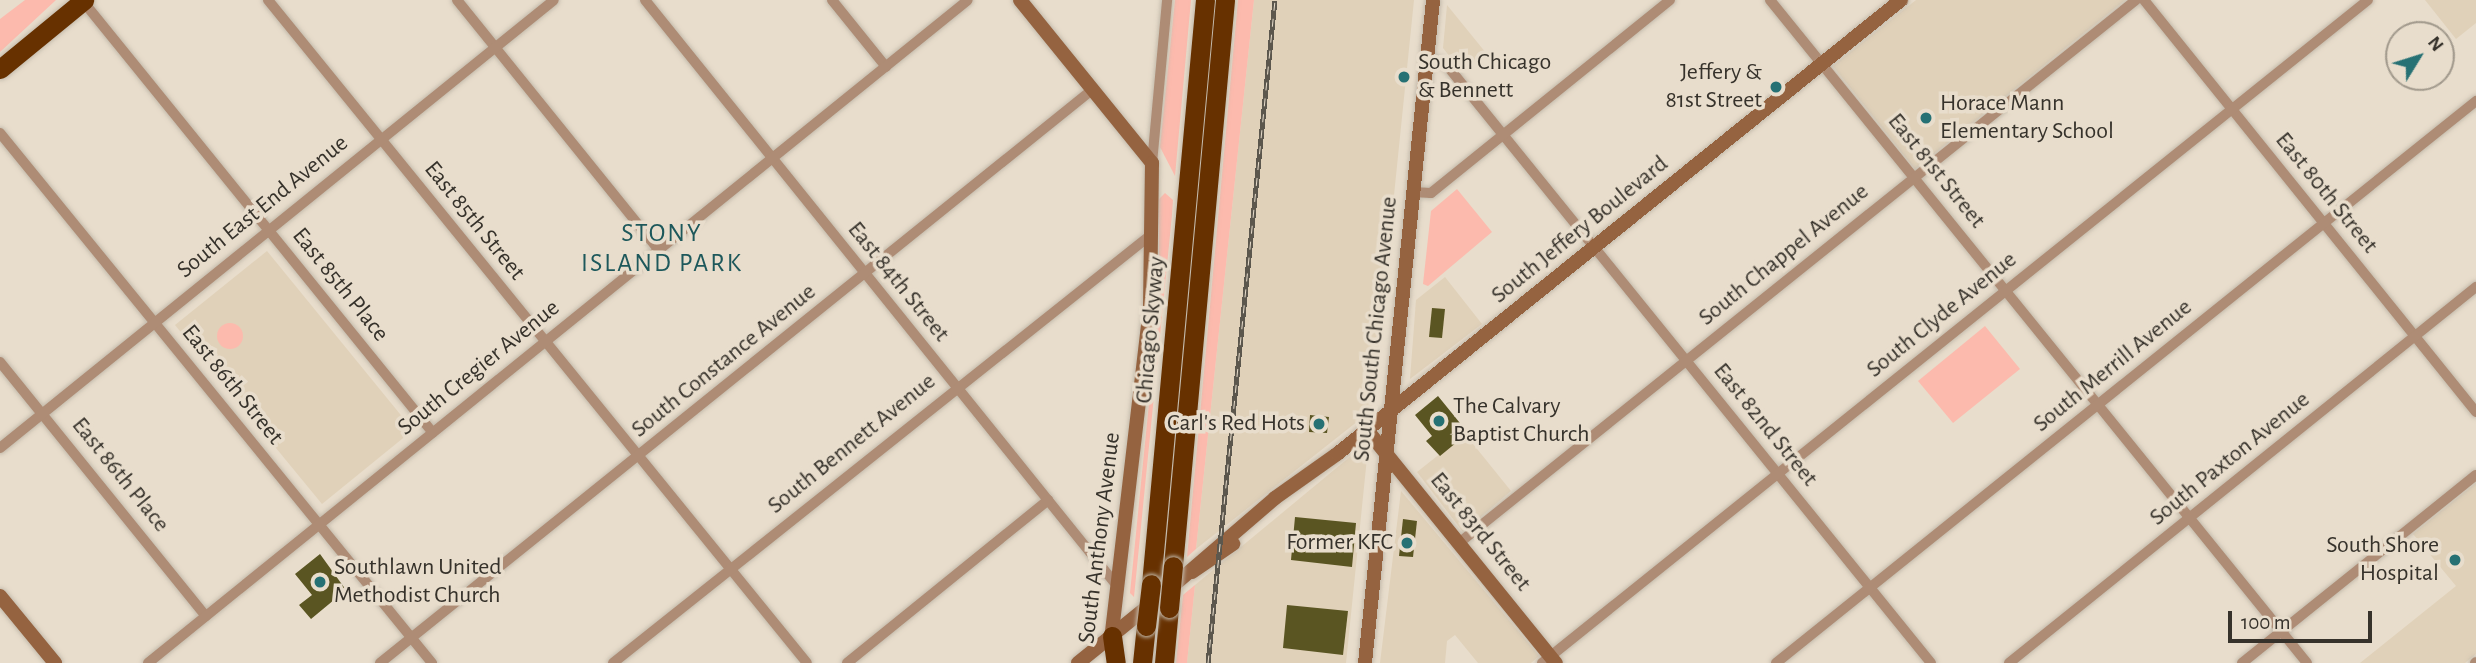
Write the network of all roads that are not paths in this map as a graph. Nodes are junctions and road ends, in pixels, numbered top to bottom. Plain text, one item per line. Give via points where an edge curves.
1 (83, 0) edge
2 (268, 0) edge
3 (457, 0) edge
4 (554, 0) edge
5 (645, 0) edge
6 (831, 0) edge
7 (968, 0) edge
8 (1020, 0) edge
9 (1167, 0) edge
10 (1205, 0) edge
11 (1225, 0) edge
12 (1670, 0) edge
13 (1770, 0) edge
14 (1902, 0) edge
15 (2136, 0) edge
16 (2144, 0) edge
17 (2368, 0) edge
18 (1435, 1) edge
19 (495, 47) junction
20 (1428, 59) junction
21 (1822, 64) junction
22 (886, 67) junction
23 (0, 69) edge
24 (1092, 90) junction
25 (2476, 101) edge
26 (2232, 109) junction
27 (0, 133) edge
28 (1503, 135) junction
29 (381, 139) junction
30 (771, 159) junction
31 (1152, 163) junction
32 (1914, 178) junction
33 (1413, 192) junction
34 (2324, 223) junction
35 (268, 230) junction
36 (1152, 234) junction
37 (1594, 247) junction
38 (659, 250) junction
39 (865, 275) junction
40 (2476, 288) edge
41 (2006, 291) junction
42 (155, 322) junction
43 (2415, 336) junction
44 (546, 341) junction
45 (1686, 360) junction
46 (0, 362) edge
47 (956, 387) junction
48 (2098, 405) junction
49 (1391, 412) junction
50 (2476, 412) edge
51 (42, 413) junction
52 (1367, 430) junction
53 (433, 433) junction
54 (0, 447) edge
55 (1386, 454) junction
56 (639, 456) junction
57 (1778, 474) junction
58 (2476, 475) edge
59 (1048, 500) junction
60 (2190, 518) junction
61 (319, 525) junction
62 (1459, 543) junction
63 (730, 568) junction
64 (1180, 570) junction
65 (1870, 588) junction
66 (1120, 589) junction
67 (0, 596) edge
68 (206, 616) junction
69 (2281, 631) junction
70 (1112, 636) junction
71 (412, 638) junction
72 (1550, 661) edge
73 (55, 663) edge
74 (148, 663) edge
75 (380, 663) edge
76 (432, 663) edge
77 (613, 663) edge
78 (807, 663) edge
79 (847, 663) edge
80 (1078, 663) edge
81 (1108, 663) edge
82 (1116, 663) edge
83 (1142, 663) edge
84 (1164, 663) edge
85 (1365, 663) edge
86 (1776, 663) edge
87 (1931, 663) edge
88 (2009, 663) edge
89 (2242, 663) edge
90 (2307, 663) edge

1 - 23 highway
1 - 35 street, East 85th Place
2 - 29 street, East 85th Street
3 - 19 street
4 - 19 street, South East End Avenue
5 - 30 street, East 84th Street
6 - 22 street
7 - 22 street, South Cregier Avenue
8 - 24 main road
9 - 31 street, South Anthony Avenue
10 - 83 highway, Chicago Skyway, bridge
11 - 64 highway, Chicago Skyway
12 - 28 street
13 - 21 street, East 81st Street
14 - 21 main road, South Jeffery Boulevard
15 - 32 street, South Chappel Avenue
16 - 26 street, East 80th Street
17 - 26 street, South Clyde Avenue
18 - 20 main road, South South Chicago Avenue
19 - 29 street, South East End Avenue
19 - 38 street
20 - 28 street, East 82nd Street via 1445,63
20 - 33 main road, South South Chicago Avenue
21 - 32 street, East 81st Street
21 - 37 main road, South Jeffery Boulevard
22 - 30 street, South Cregier Avenue
24 - 31 main road
24 - 39 street, South Constance Avenue
25 - 34 street, South Merrill Avenue
26 - 34 street, East 80th Street
26 - 41 street, South Clyde Avenue
27 - 42 street, East 86th Street
28 - 33 street via 1431,193
28 - 37 street, East 82nd Street
29 - 35 street, South East End Avenue
29 - 44 street, East 85th Street
30 - 38 street, South Cregier Avenue
30 - 39 street, East 84th Street
31 - 36 main road, South Anthony Avenue
32 - 41 street, East 81st Street
32 - 45 street, South Chappel Avenue
33 - 49 main road, South South Chicago Avenue
34 - 43 street, East 80th Street
34 - 48 street, South Merrill Avenue
35 - 42 street, South East End Avenue
35 - 53 street, East 85th Place
36 - 47 street, South Bennett Avenue
36 - 66 main road, South Anthony Avenue via 1150,308
37 - 45 street, East 82nd Street
37 - 49 main road, South Jeffery Boulevard
38 - 44 street, South Cregier Avenue
39 - 47 street, East 84th Street
39 - 56 street, South Constance Avenue
40 - 43 street, South Paxton Avenue
41 - 48 street, East 81st Street
41 - 57 street, South Clyde Avenue
42 - 51 street, South East End Avenue
42 - 61 street, East 86th Street
43 - 50 street, East 80th Street
43 - 60 street, South Paxton Avenue
44 - 53 street, South Cregier Avenue
44 - 56 street, East 85th Street
45 - 57 street, East 82nd Street
45 - 62 street, South Chappel Avenue
46 - 51 street, East 86th Place
47 - 59 street, East 84th Street
47 - 63 street, South Bennett Avenue
48 - 60 street, East 81st Street
48 - 65 street, South Merrill Avenue
49 - 52 main road, South Jeffery Boulevard
49 - 55 main road, South South Chicago Avenue
51 - 54 street, South East End Avenue
51 - 68 street, East 86th Place
52 - 55 main road, East 83rd Street
52 - 64 main road, South Jeffery Boulevard via 1206,566
53 - 61 street, South Cregier Avenue
55 - 62 main road, East 83rd Street
55 - 85 main road, South South Chicago Avenue
56 - 63 street, East 85th Street
56 - 71 street, South Constance Avenue
57 - 65 street, East 82nd Street
57 - 72 street, South Clyde Avenue
58 - 69 street
59 - 66 street, East 84th Street
59 - 79 street
60 - 69 street, East 81st Street
60 - 88 street, South Paxton Avenue
61 - 68 street, South Cregier Avenue
61 - 71 street, East 86th Street
62 - 72 main road, East 83rd Street
63 - 77 street, South Bennett Avenue
63 - 78 street, East 85th Street
64 - 70 main road, South Jeffery Boulevard
64 - 84 highway, Chicago Skyway, bridge via 1169,608
65 - 86 street, South Merrill Avenue
65 - 87 street, East 82nd Street
66 - 70 main road, South Anthony Avenue
67 - 73 main road
68 - 74 street, South Cregier Avenue
69 - 89 street
69 - 90 street, East 81st Street
70 - 80 main road, South Jeffery Boulevard
70 - 81 main road, South Anthony Avenue
70 - 82 highway
71 - 75 street, South Constance Avenue
71 - 76 street, East 86th Street

